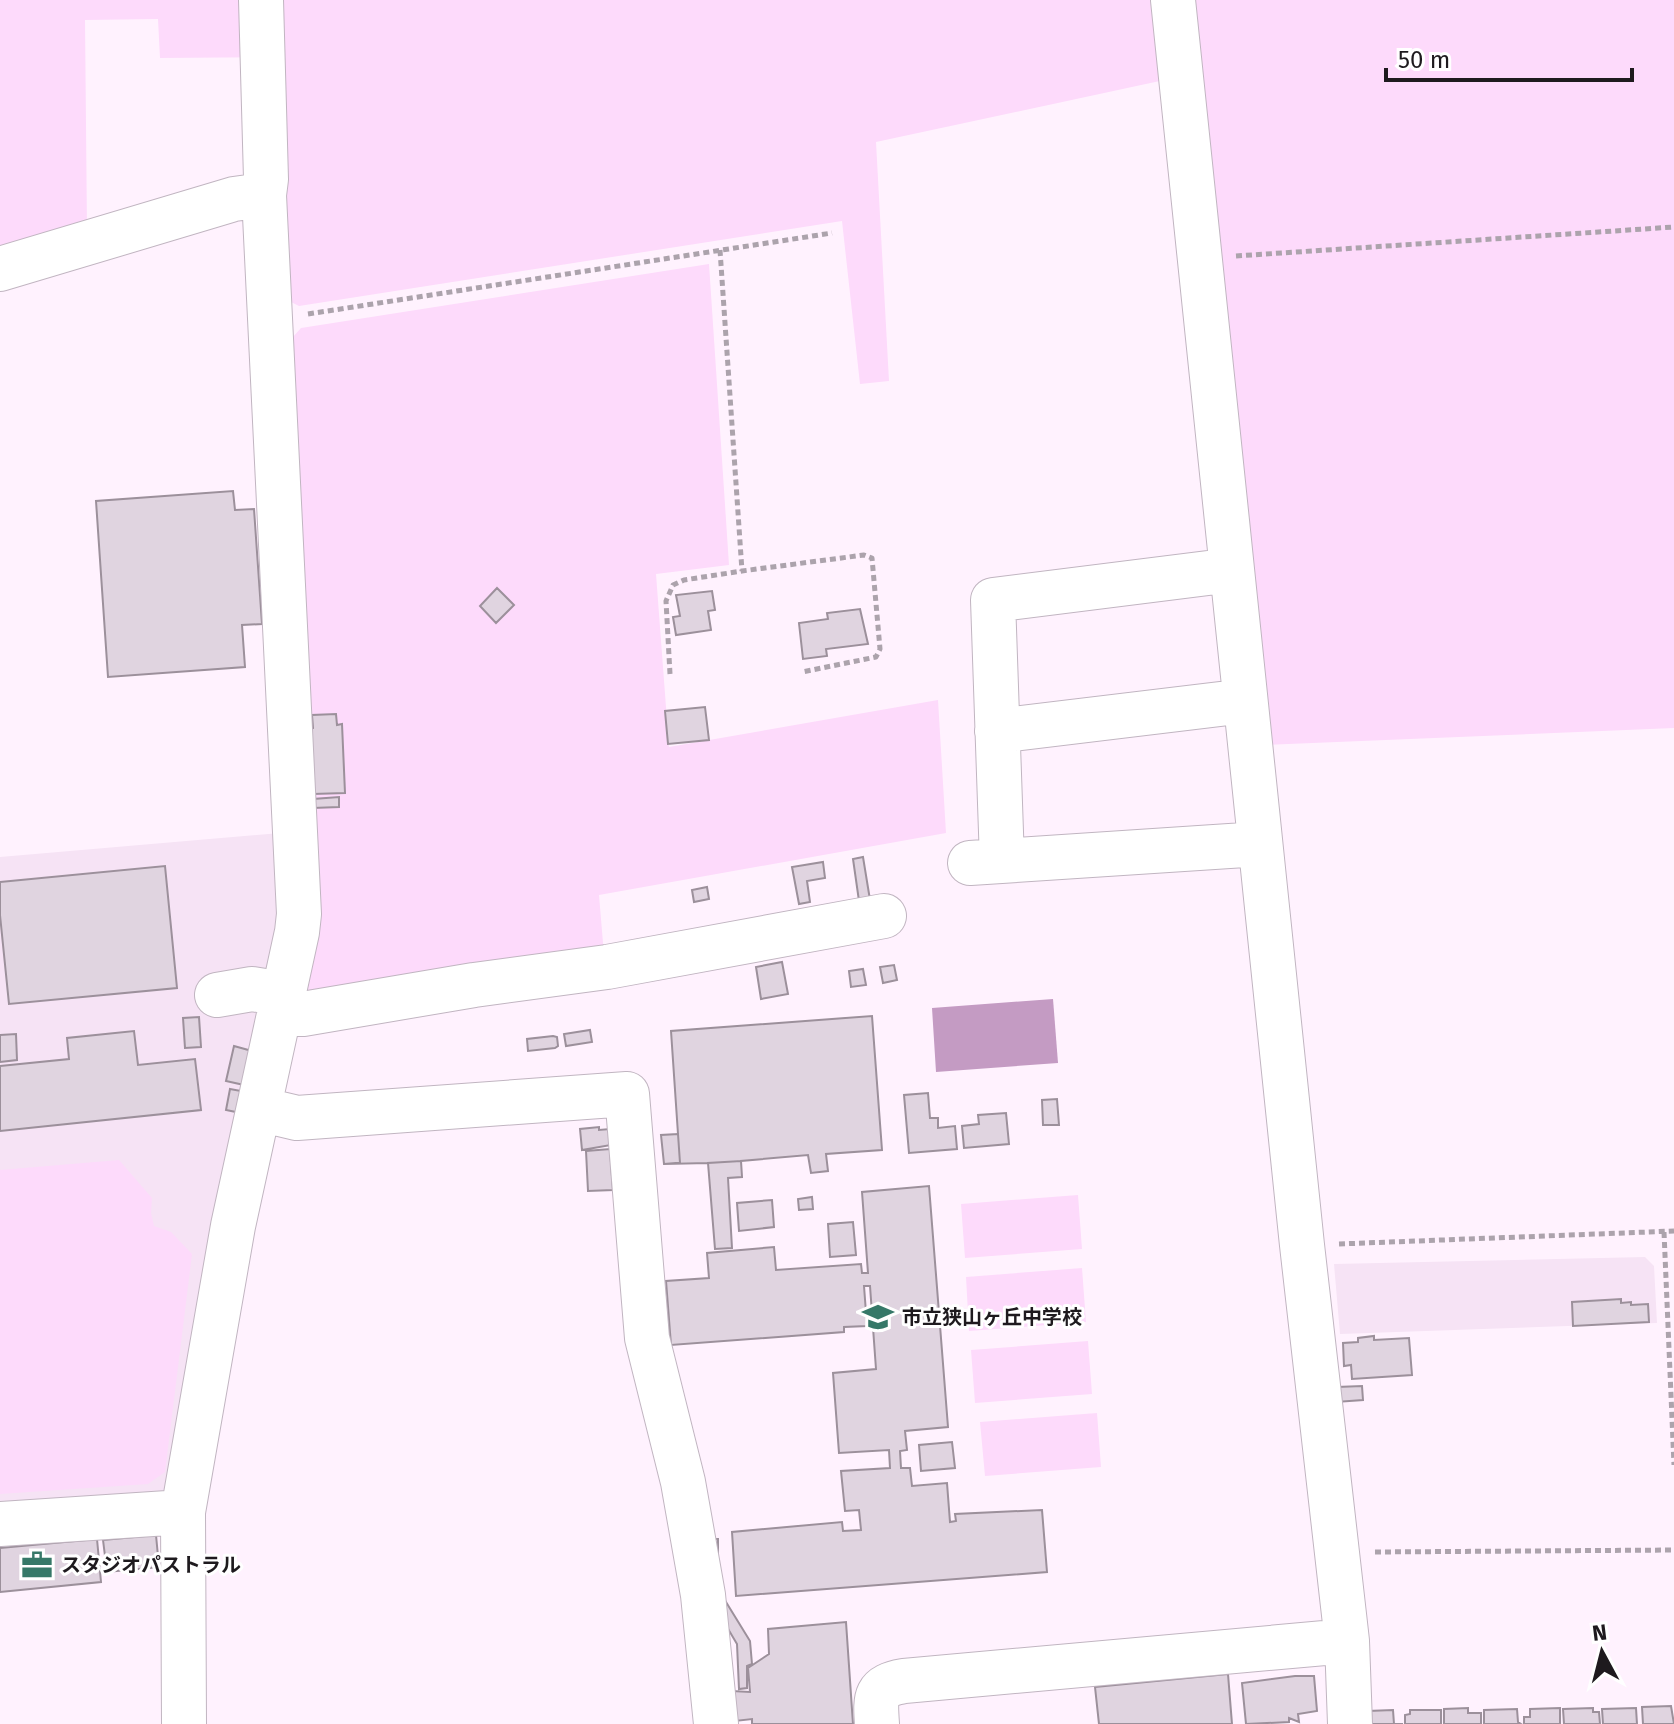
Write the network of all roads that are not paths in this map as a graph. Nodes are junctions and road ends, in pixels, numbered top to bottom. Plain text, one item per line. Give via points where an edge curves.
1 (261, 0) edge
2 (1173, 0) edge
3 (264, 195) junction
4 (0, 269) edge
5 (1232, 570) junction
6 (1245, 701) junction
7 (997, 731) junction
8 (1260, 844) junction
9 (884, 916) dead end
10 (217, 995) dead end
11 (282, 1004) junction
12 (259, 1109) junction
13 (183, 1512) junction
14 (0, 1524) edge
15 (1347, 1641) junction
16 (184, 1724) edge
17 (716, 1724) edge
18 (877, 1724) edge
19 (1350, 1724) edge

1 - 3 street
2 - 5 street
3 - 4 street via 234,199
3 - 11 street via 299,914
5 - 6 street
5 - 7 street via 993,600
6 - 7 street
6 - 8 street
7 - 8 street via 986,862
8 - 15 street
9 - 11 street via 607,967 303,1014
10 - 11 street via 252,989
11 - 12 street
12 - 13 street
12 - 17 street via 297,1118 627,1094 647,1338 683,1482 703,1595
13 - 14 street
13 - 16 street
15 - 18 street via 904,1681 879,1691
15 - 19 street

